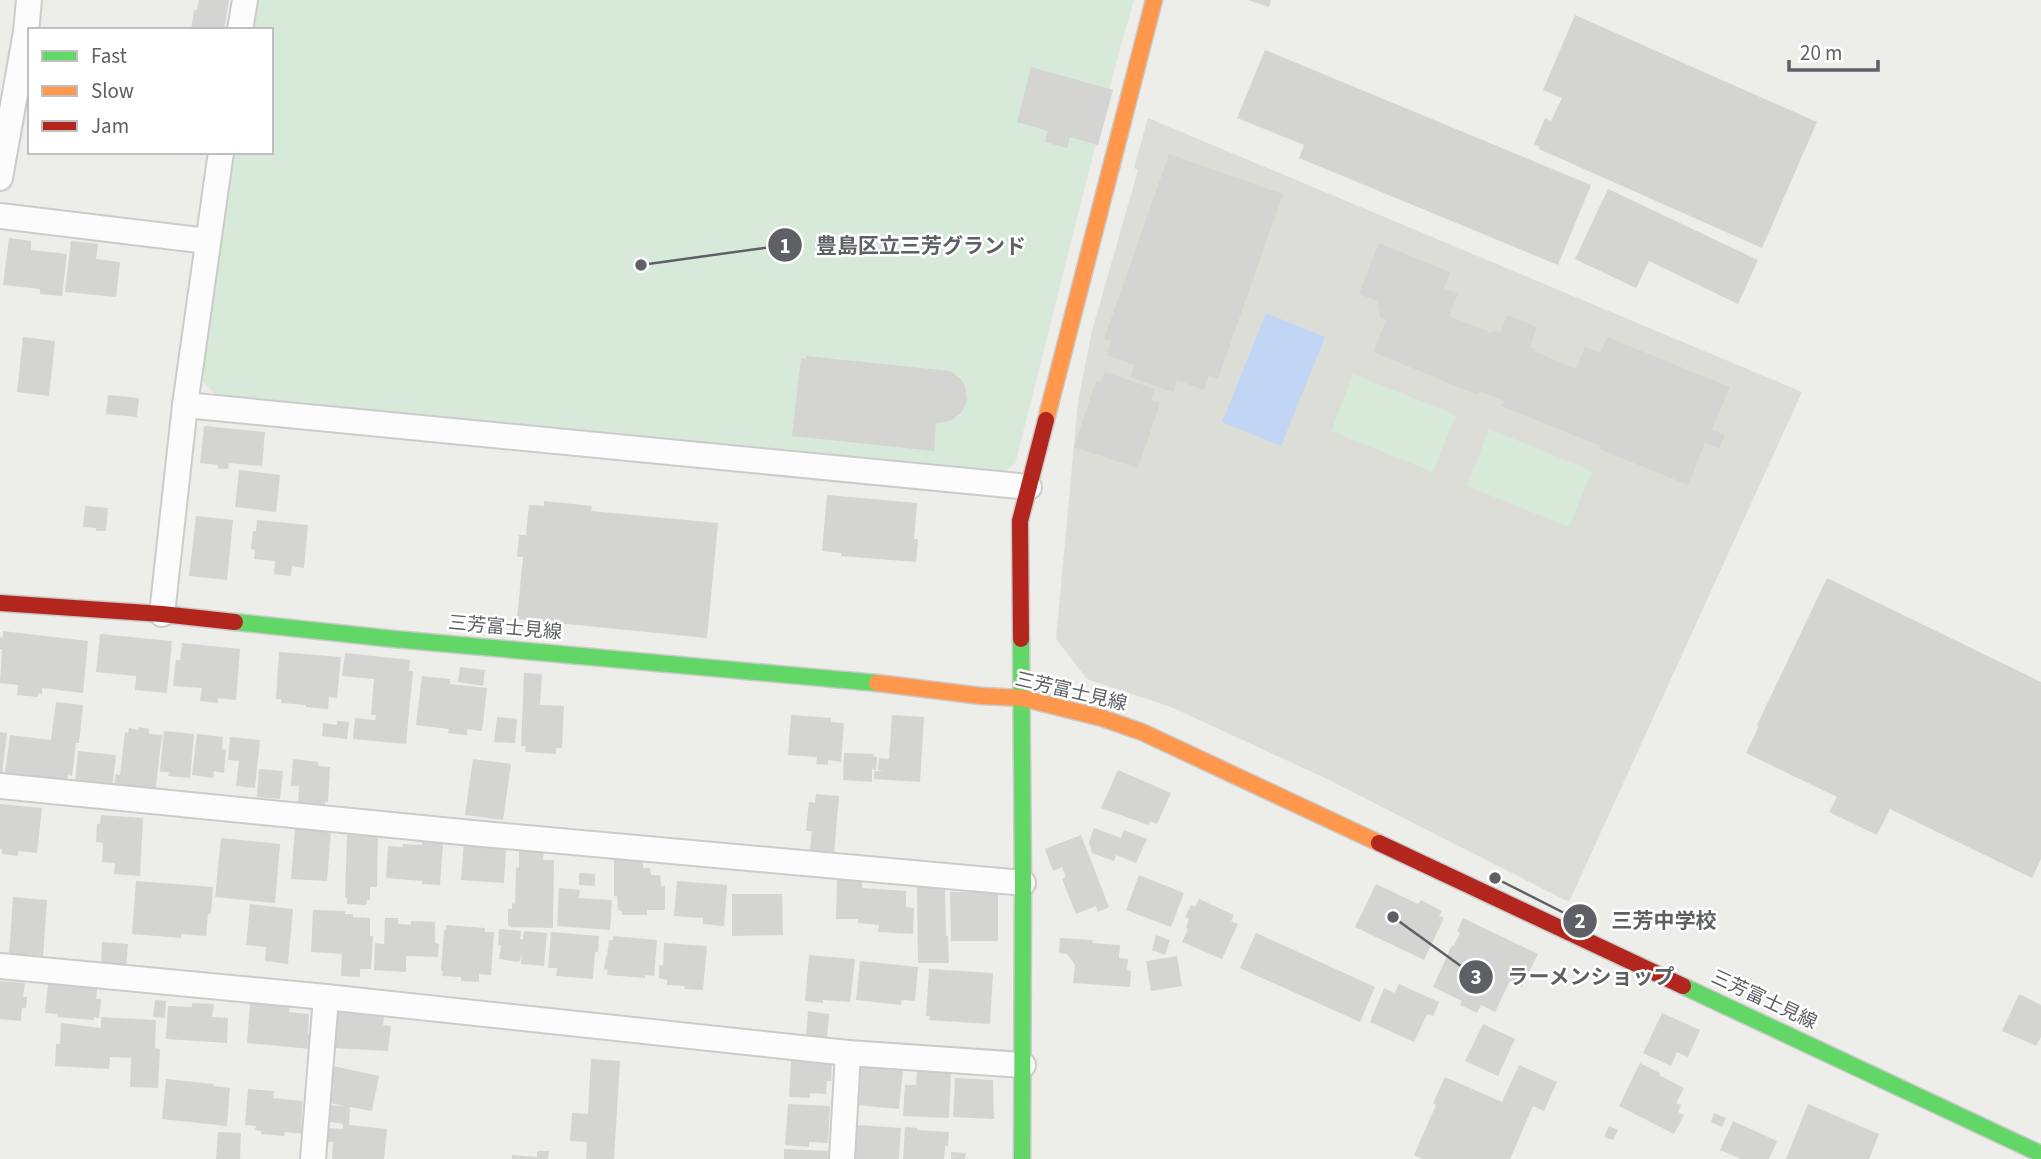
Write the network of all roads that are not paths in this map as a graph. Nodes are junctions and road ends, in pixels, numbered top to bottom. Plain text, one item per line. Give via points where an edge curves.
1 (29, 0) edge
2 (245, 0) edge
3 (1154, 0) edge
4 (240, 28) edge
5 (221, 154) edge
6 (0, 178) edge
7 (0, 216) edge
8 (207, 241) junction
9 (185, 405) junction
10 (1029, 487) junction
11 (0, 603) edge
12 (162, 614) junction
13 (1022, 698) junction
14 (0, 786) edge
15 (1023, 883) junction
16 (0, 966) edge
17 (326, 997) junction
18 (848, 1053) junction
19 (1023, 1065) junction
20 (2041, 1154) edge
21 (313, 1159) edge
22 (842, 1159) edge
23 (1022, 1159) edge

1 - 6 street
2 - 4 street
3 - 10 main road
5 - 8 street
7 - 8 street
8 - 9 street
9 - 10 street
9 - 12 street
10 - 13 main road via 1020,521
11 - 12 main road, 三芳富士見線
12 - 13 main road, 三芳富士見線
13 - 15 main road
13 - 20 main road, 三芳富士見線 via 1142,732
14 - 15 street
15 - 19 main road
16 - 17 street
17 - 18 street
17 - 21 street
18 - 19 street
18 - 22 street
19 - 23 main road

